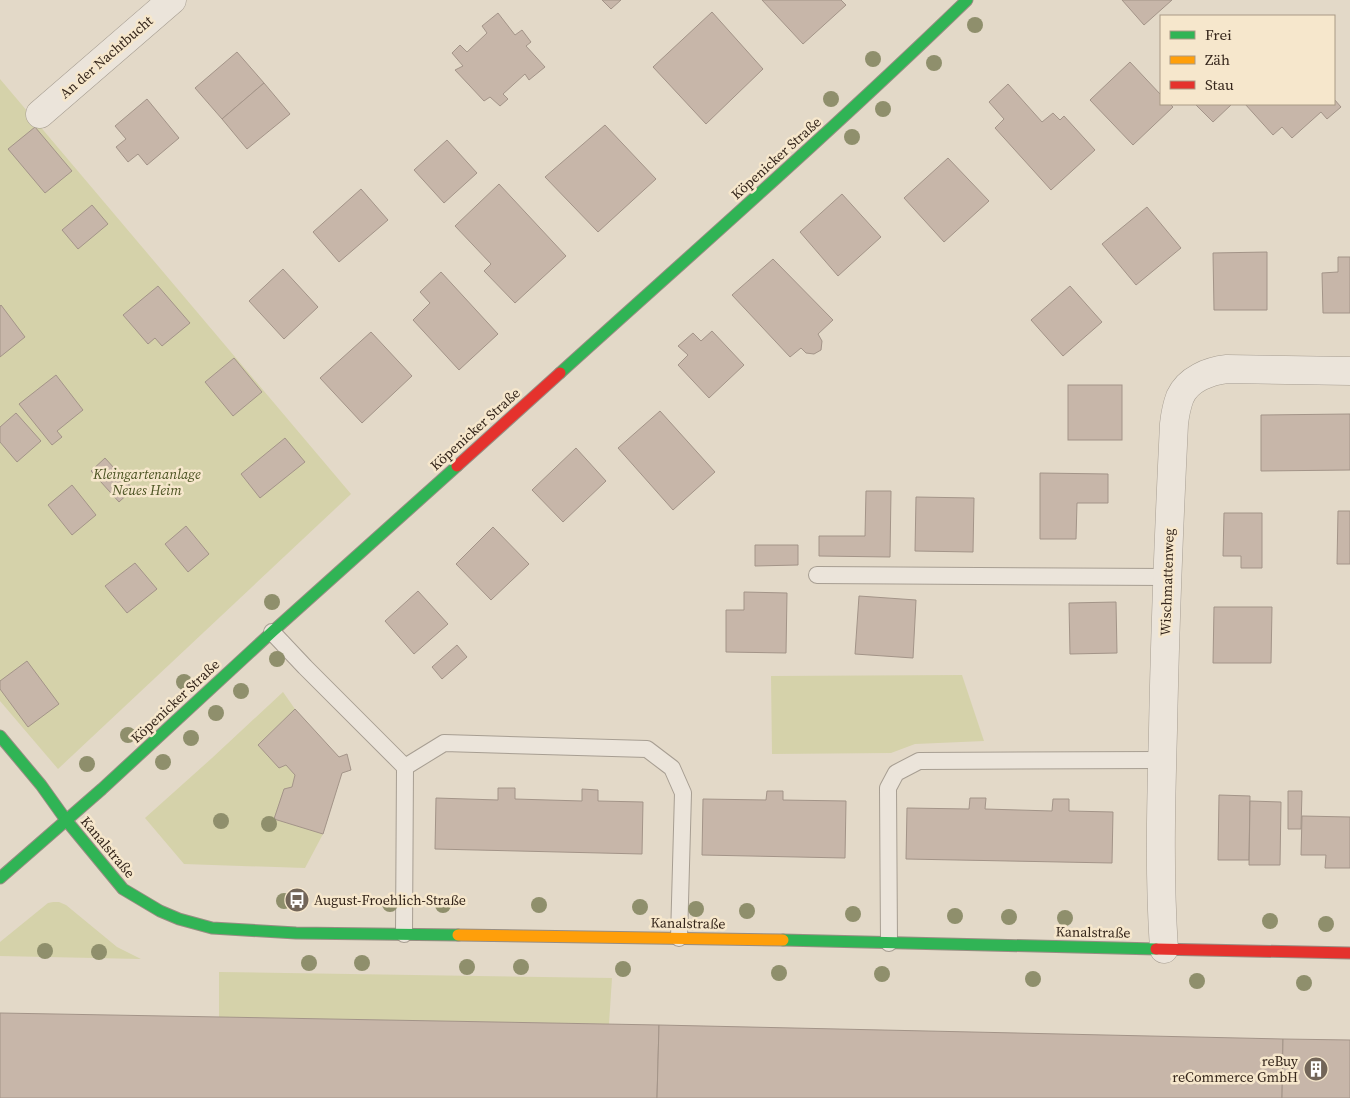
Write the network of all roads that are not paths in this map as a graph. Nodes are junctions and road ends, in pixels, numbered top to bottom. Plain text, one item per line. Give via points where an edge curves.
1 (172, 0) edge
2 (967, 0) edge
3 (40, 114) dead end
4 (1350, 371) edge
5 (817, 575) dead end
6 (1166, 577) junction
7 (272, 632) junction
8 (0, 736) edge
9 (1162, 760) junction
10 (405, 768) junction
11 (66, 820) junction
12 (0, 878) edge
13 (404, 934) junction
14 (680, 938) junction
15 (889, 943) junction
16 (1164, 949) junction
17 (1350, 953) edge

1 - 3 street, An der Nachtbucht
2 - 7 street, Köpenicker Straße via 818,140
4 - 6 street, Wischmattenweg via 1220,370 1202,375 1181,395 1174,424
5 - 6 lane
6 - 9 street, Wischmattenweg
7 - 10 lane
7 - 11 street, Köpenicker Straße
8 - 11 street via 41,784
9 - 15 lane via 919,761 896,773 888,788
9 - 16 street, Wischmattenweg via 1161,907
10 - 13 lane
10 - 14 lane via 444,743 647,749 672,768 683,793
11 - 12 street, Köpenicker Straße
11 - 13 street, Kanalstraße via 123,889 180,919 212,928
13 - 14 street, Kanalstraße
14 - 15 street, Kanalstraße
15 - 16 street, Kanalstraße
16 - 17 street, Kanalstraße

